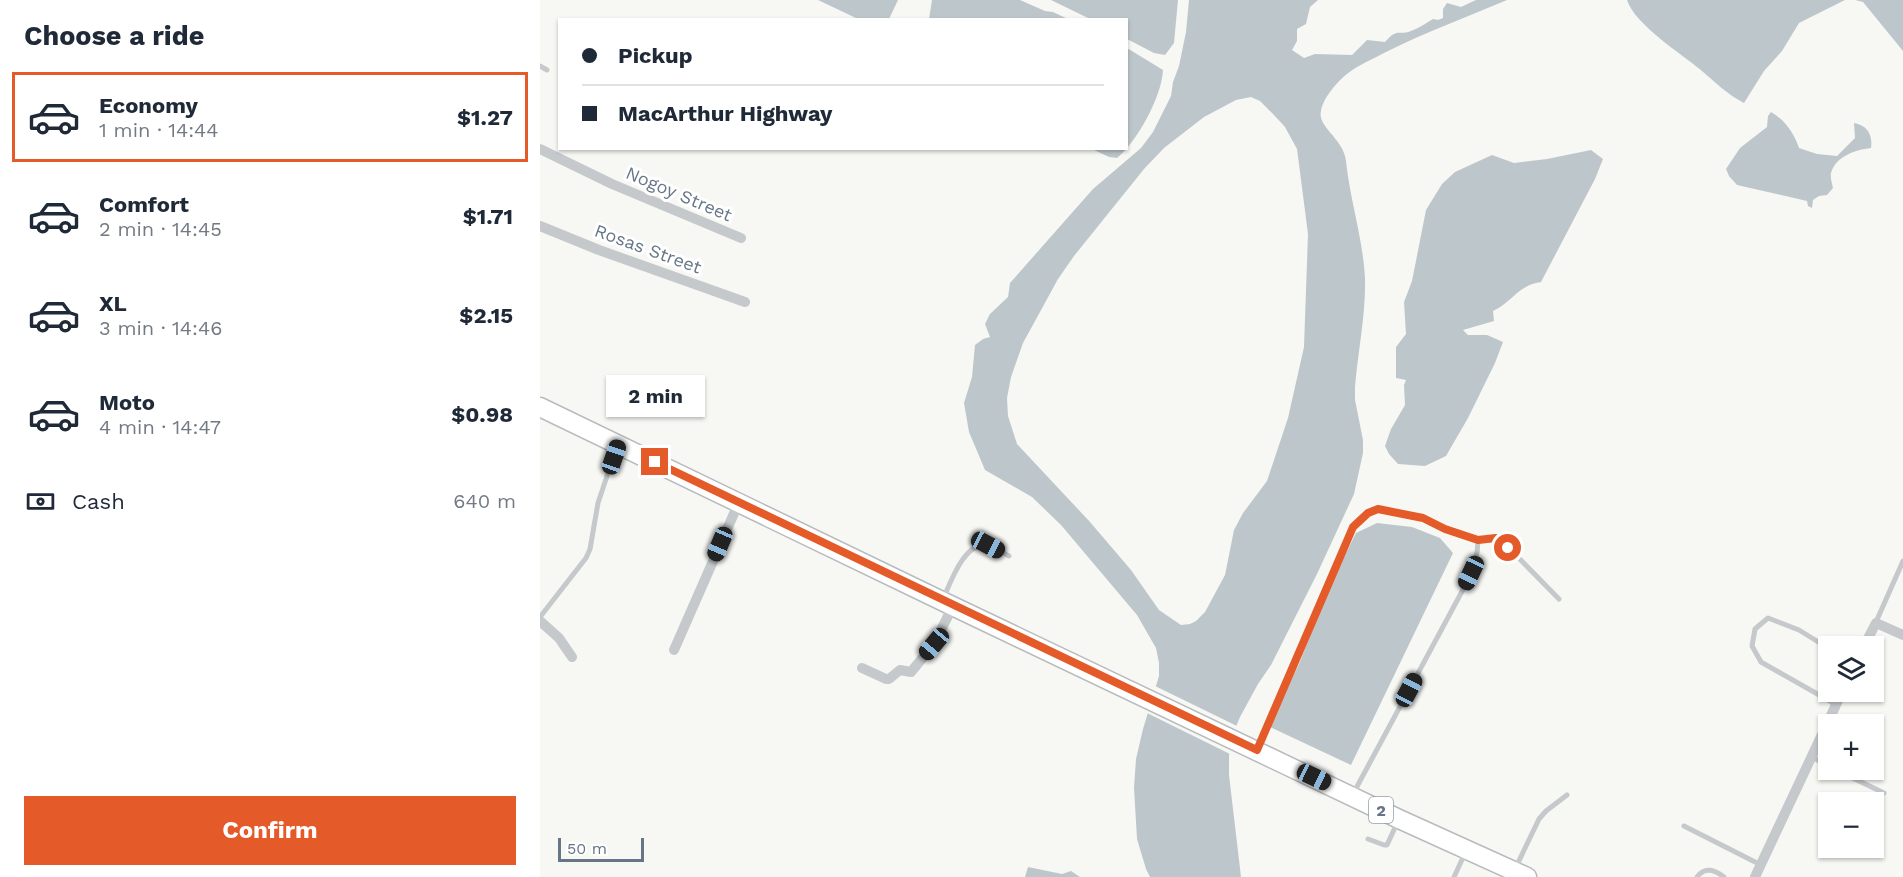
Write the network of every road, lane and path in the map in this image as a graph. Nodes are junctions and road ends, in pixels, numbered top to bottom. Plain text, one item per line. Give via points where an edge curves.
1 (540, 66) edge
2 (547, 70) dead end
3 (540, 149) edge
4 (540, 226) edge
5 (741, 238) dead end
6 (745, 302) dead end
7 (540, 407) edge
8 (618, 445) junction
9 (739, 502) junction
10 (1478, 540) junction
11 (1009, 556) dead end
12 (1903, 561) edge
13 (1559, 599) dead end
14 (947, 603) junction
15 (540, 619) edge
16 (1876, 623) junction
17 (1903, 634) edge
18 (1869, 636) edge
19 (1818, 642) edge
20 (674, 650) dead end
21 (572, 657) dead end
22 (862, 668) dead end
23 (1818, 694) edge
24 (1832, 702) edge
25 (1836, 704) joint
26 (1257, 750) junction
27 (1812, 757) junction
28 (1818, 760) edge
29 (1857, 780) edge
30 (1882, 792) edge
31 (1353, 795) junction
32 (1567, 795) dead end
33 (1399, 819) junction
34 (1684, 826) dead end
35 (1368, 839) dead end
36 (1466, 850) junction
37 (1761, 865) junction
38 (1520, 874) edge
39 (1454, 877) edge
40 (1697, 877) edge
41 (1724, 877) edge
42 (1755, 877) edge

1 - 2 lane
3 - 5 street, Nogoy Street
4 - 6 street, Rosas Street
7 - 8 highway, 2
8 - 9 highway, 2
8 - 15 lane via 598,503 586,558
9 - 14 highway, 2
9 - 20 street
10 - 13 lane via 1502,541
10 - 26 lane via 1423,518 1378,509 1360,520 1353,527
10 - 31 lane via 1476,562 1466,584
11 - 14 lane via 988,545 967,554 957,568
12 - 16 lane
14 - 22 street via 934,644 911,672 900,670 886,679
14 - 26 highway, 2
15 - 21 street
16 - 17 street
16 - 18 street
19 - 23 lane via 1768,618 1755,629 1752,646 1761,662
24 - 25 lane
25 - 27 street
26 - 31 highway, 2
27 - 28 lane
27 - 37 street
29 - 30 lane
31 - 33 highway, 2
32 - 38 lane via 1539,819
33 - 35 lane via 1387,845
33 - 36 highway, 2
34 - 37 lane
36 - 38 highway, 2
36 - 39 lane
37 - 42 street
40 - 41 lane via 1708,870

